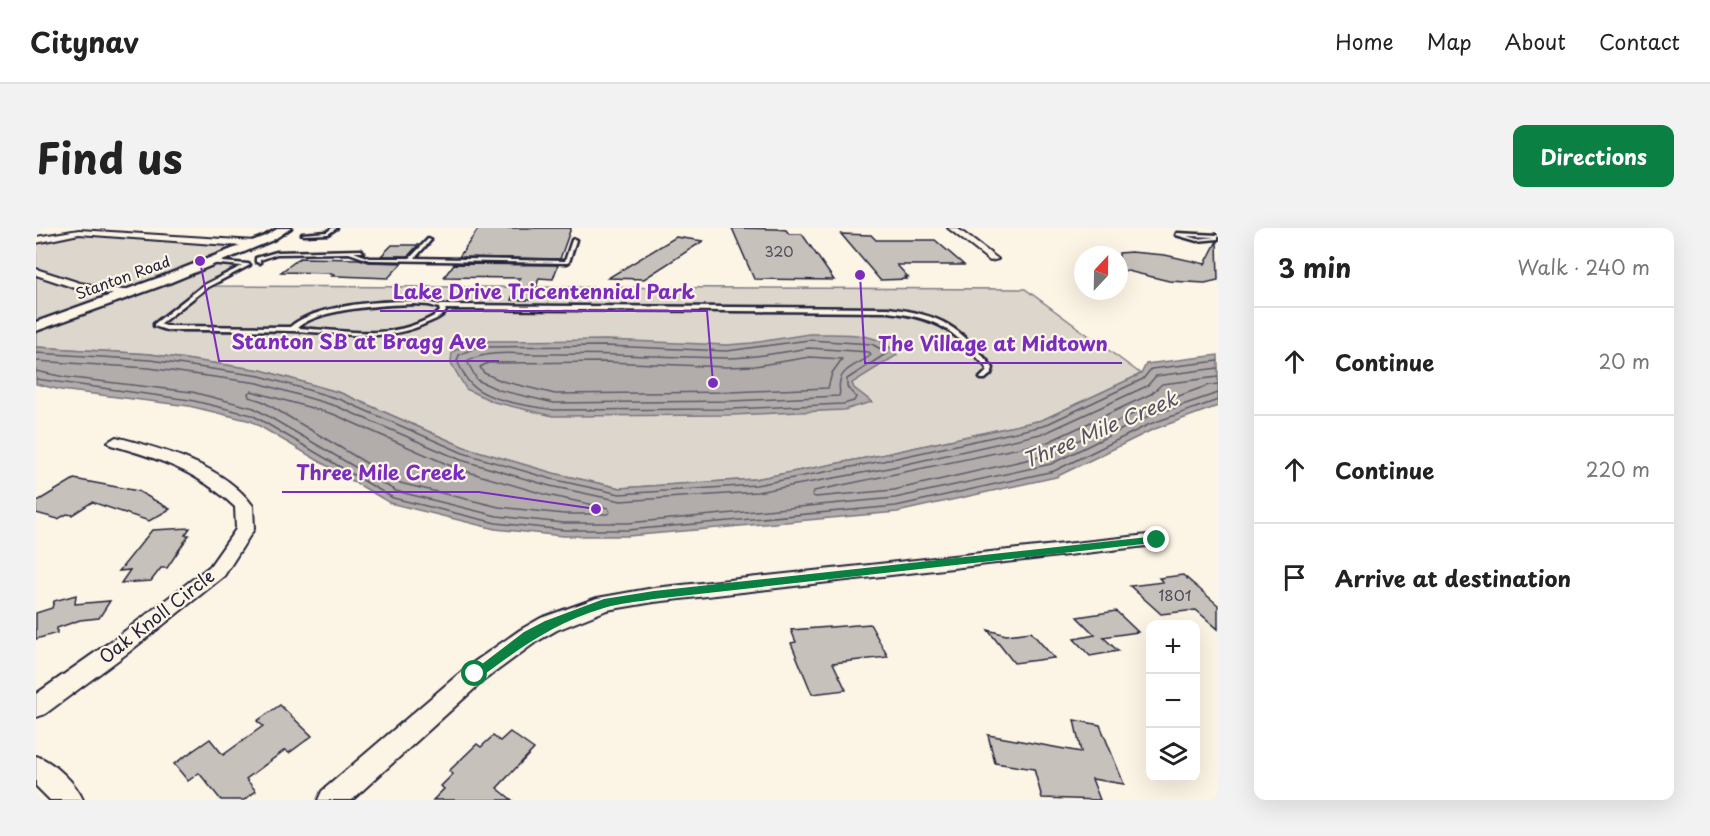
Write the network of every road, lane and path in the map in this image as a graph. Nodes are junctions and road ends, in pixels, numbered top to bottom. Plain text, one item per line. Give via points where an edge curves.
1 (286, 228) edge
2 (335, 228) edge
3 (952, 228) edge
4 (304, 234) dead end
5 (1218, 237) edge
6 (36, 240) edge
7 (429, 240) dead end
8 (574, 240) dead end
9 (255, 244) junction
10 (355, 253) junction
11 (369, 259) junction
12 (411, 260) junction
13 (989, 260) dead end
14 (210, 262) junction
15 (248, 265) junction
16 (36, 272) edge
17 (129, 294) junction
18 (441, 307) junction
19 (36, 327) edge
20 (292, 328) junction
21 (983, 378) dead end
22 (116, 442) dead end
23 (1157, 540) dead end
24 (36, 707) edge
25 (36, 768) edge
26 (69, 800) edge
27 (332, 800) edge

1 - 9 street, Stanton Road
2 - 4 lane via 328,233
3 - 13 street
5 - 5 lane via 1197,240 1177,234
6 - 9 street via 66,233 100,233
7 - 12 lane
8 - 12 lane via 567,262
9 - 14 street, Stanton Road
10 - 11 lane
10 - 11 lane via 346,257 355,261
10 - 15 lane via 289,252
11 - 12 lane
14 - 15 lane
14 - 17 street, Stanton Road
15 - 20 lane via 206,286 156,325
16 - 17 street via 78,286
17 - 19 street, Stanton Road
18 - 20 lane via 422,301 401,301 322,315 302,320
18 - 20 lane via 440,315 428,322 391,334
18 - 21 lane via 903,311 938,321 959,333 990,368
22 - 24 street, Oak Knoll Circle via 193,466 223,485 244,506 244,529 217,571
23 - 27 street via 604,603 549,624 475,674
25 - 26 street

